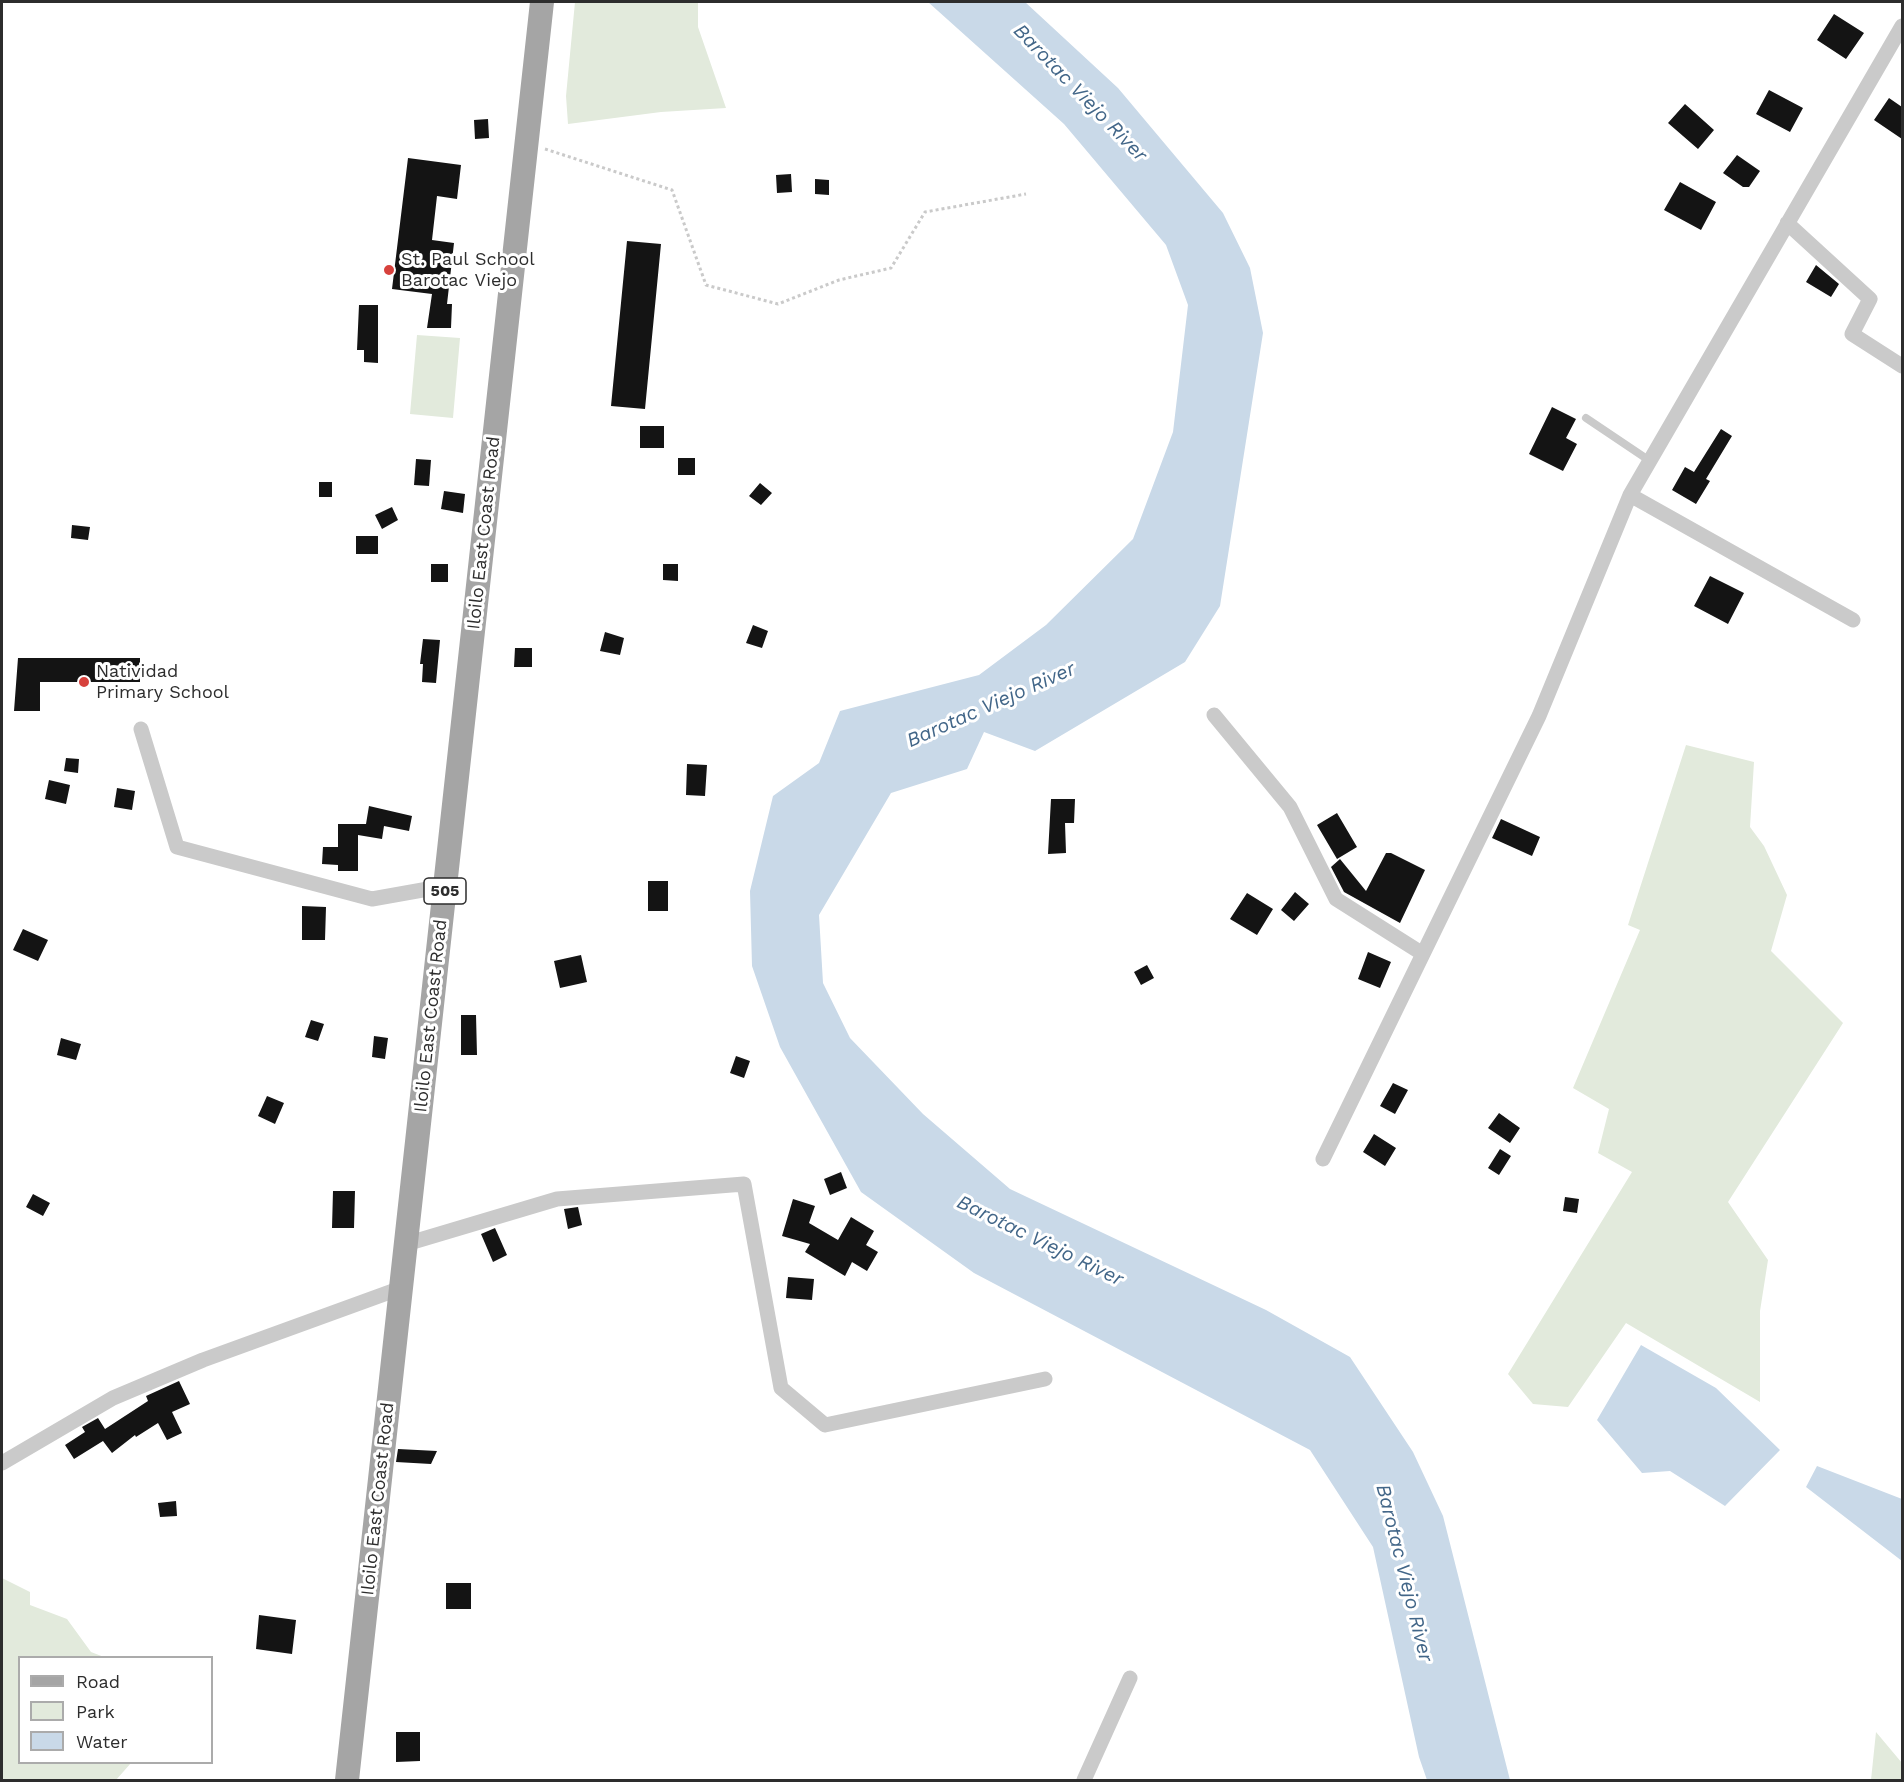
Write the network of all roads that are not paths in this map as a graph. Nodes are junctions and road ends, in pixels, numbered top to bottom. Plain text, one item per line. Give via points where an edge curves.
1 (542, 2) edge
2 (1902, 26) edge
3 (1787, 223) junction
4 (1902, 366) edge
5 (1586, 418) dead end
6 (1650, 461) junction
7 (1630, 495) junction
8 (1853, 620) dead end
9 (1214, 715) dead end
10 (141, 729) dead end
11 (445, 886) junction
12 (1423, 954) junction
13 (1323, 1158) dead end
14 (406, 1244) junction
15 (401, 1288) junction
16 (1045, 1379) dead end
17 (2, 1462) edge
18 (1130, 1678) dead end
19 (347, 1780) edge
20 (1084, 1780) edge

1 - 11 main road, Iloilo East Coast Road / 505
2 - 3 street
3 - 4 street via 1870,299 1852,334
3 - 6 street
5 - 6 lane
6 - 7 street
7 - 8 street
7 - 12 street via 1539,716
9 - 12 street via 1290,807 1335,899
10 - 11 street via 177,847 372,899
11 - 14 main road, Iloilo East Coast Road / 505
12 - 13 street
14 - 15 main road, Iloilo East Coast Road / 505
14 - 16 street via 557,1199 744,1184 781,1388 825,1425
15 - 17 street via 203,1360 123,1394
15 - 19 main road, Iloilo East Coast Road / 505
18 - 20 street

